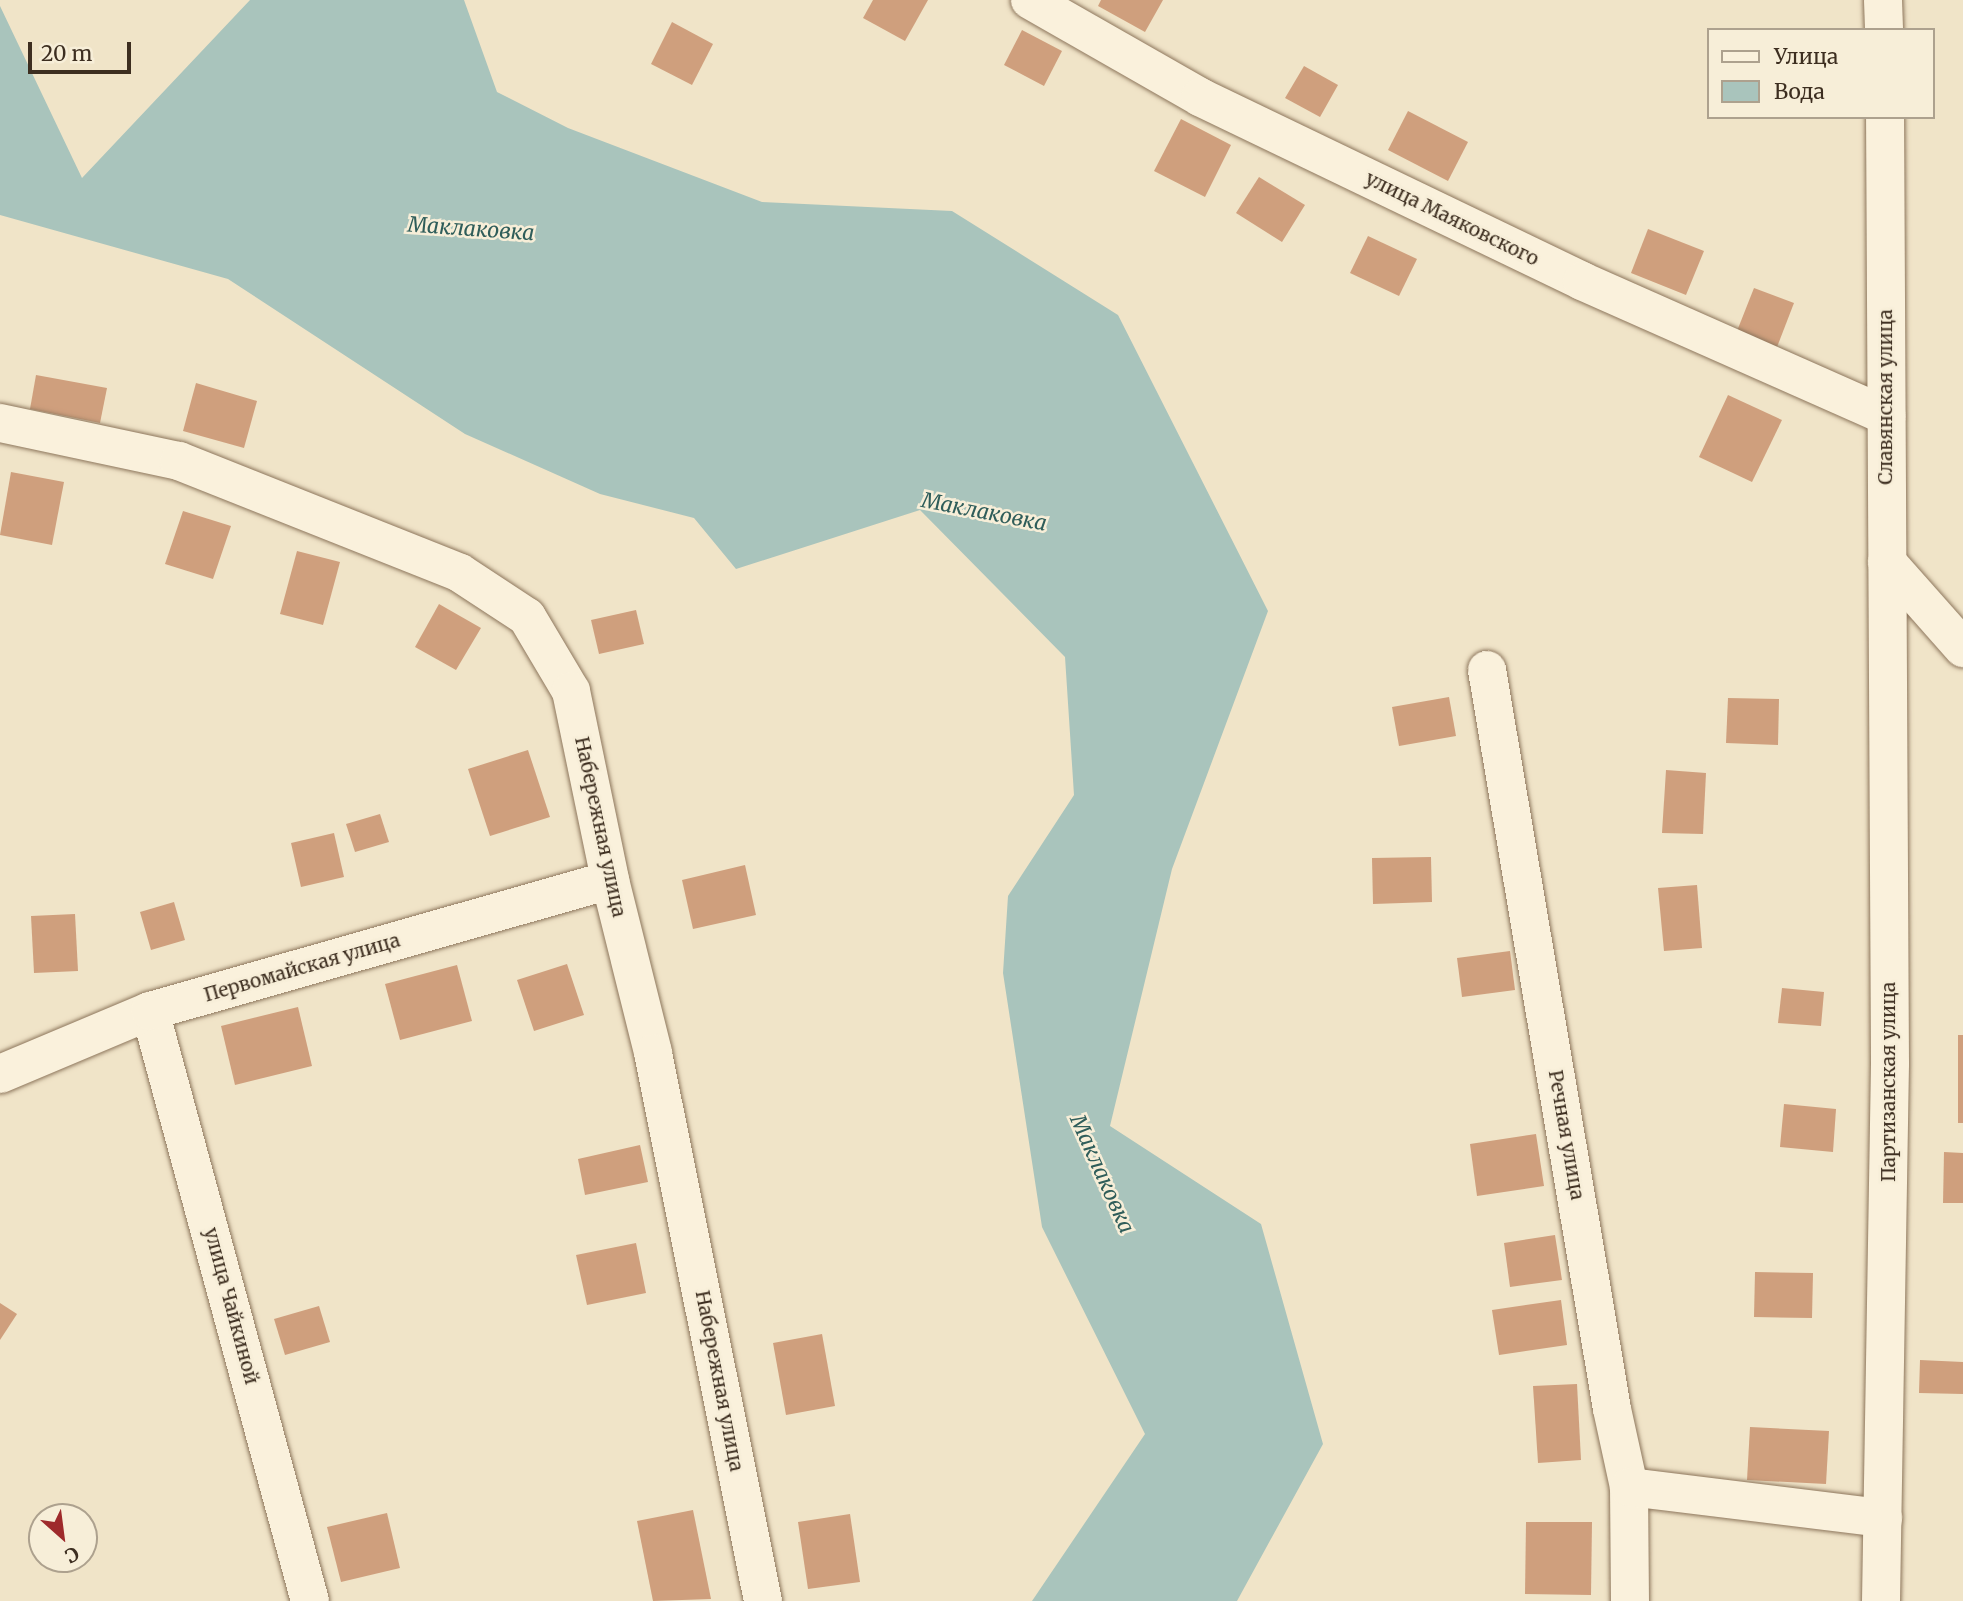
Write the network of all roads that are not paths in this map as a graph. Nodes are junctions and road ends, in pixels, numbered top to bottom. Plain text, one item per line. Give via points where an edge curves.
1 (1030, 0) edge
2 (1883, 0) edge
3 (1884, 28) edge
4 (1885, 119) edge
5 (1886, 416) junction
6 (0, 423) edge
7 (1887, 562) junction
8 (1963, 648) edge
9 (1487, 670) dead end
10 (610, 880) junction
11 (150, 1012) junction
12 (0, 1074) edge
13 (1629, 1487) junction
14 (1883, 1518) junction
15 (310, 1601) edge
16 (763, 1601) edge
17 (1630, 1601) edge
18 (1881, 1601) edge

1 - 5 street, улица Маяковского via 1200,97 1582,281
2 - 3 street
4 - 5 street, Славянская улица
5 - 7 street, Славянская улица
6 - 10 street, Набережная улица via 179,461 460,573 527,617 571,691
7 - 8 street
7 - 14 street, Партизанская улица via 1890,1063
9 - 13 street, Речная улица
10 - 11 street, Первомайская улица
10 - 16 street, Набережная улица via 653,1053
11 - 12 street, Первомайская улица
11 - 15 street, улица Чайкиной
13 - 14 street
13 - 17 street, Речная улица
14 - 18 street, Партизанская улица

